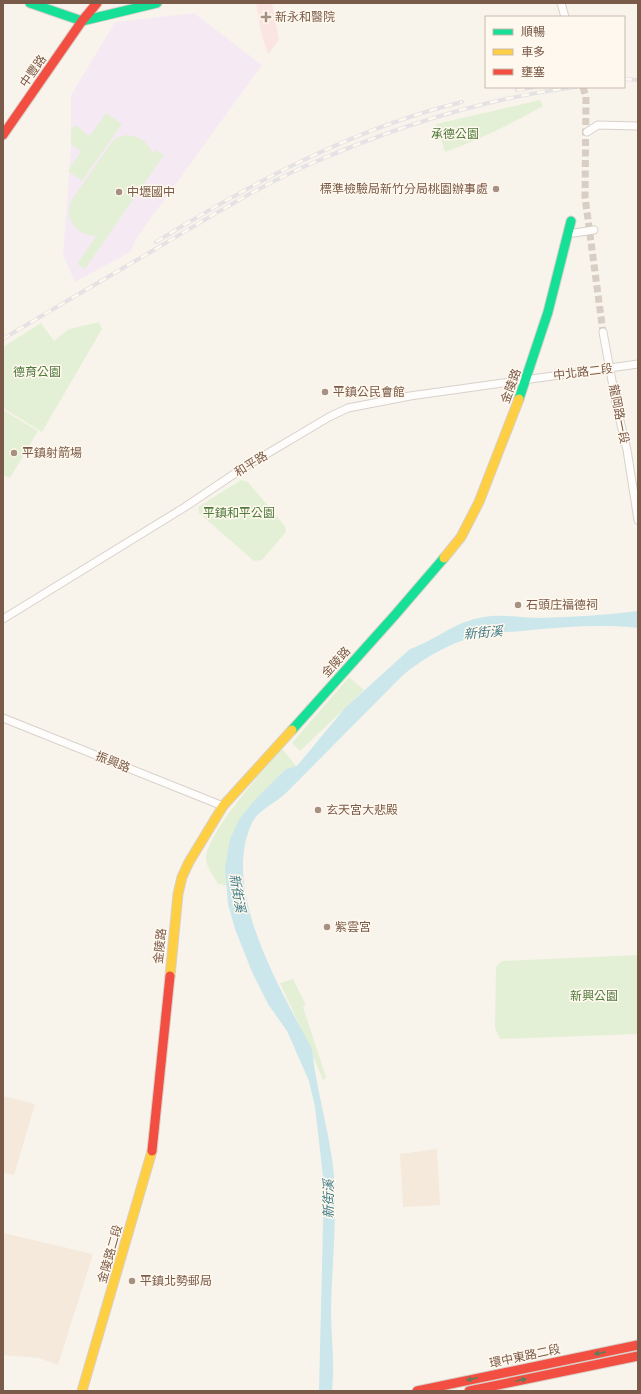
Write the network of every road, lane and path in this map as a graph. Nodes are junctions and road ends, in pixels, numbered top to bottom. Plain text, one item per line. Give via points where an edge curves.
1 (30, 3) edge
2 (97, 3) edge
3 (157, 3) edge
4 (561, 3) edge
5 (565, 16) edge
6 (82, 21) junction
7 (638, 126) edge
8 (587, 132) dead end
9 (3, 135) edge
10 (571, 221) dead end
11 (594, 230) dead end
12 (574, 233) dead end
13 (603, 332) tunnel mouth
14 (638, 364) edge
15 (611, 368) junction
16 (527, 379) junction
17 (638, 520) edge
18 (3, 619) edge
19 (3, 718) edge
20 (224, 806) junction
21 (156, 1122) joint
22 (638, 1346) edge
23 (638, 1356) edge
24 (82, 1391) edge
25 (417, 1391) edge
26 (469, 1391) edge

1 - 6 main road
2 - 6 main road, 中豐路
3 - 6 main road
4 - 5 street
6 - 9 main road, 中豐路
7 - 8 street via 598,125
10 - 16 main road, 金陵路
11 - 12 street
13 - 15 street, 龍岡路一段
14 - 15 street, 中北路二段
15 - 16 street, 中北路二段
15 - 17 street, 龍岡路一段
16 - 18 street, 和平路 via 348,408 249,464 185,508
16 - 20 main road, 金陵路 via 479,502 461,537 395,615
19 - 20 street, 振興路
20 - 21 main road, 金陵路 via 189,862 181,883 172,944
21 - 24 main road, 金陵路二段 via 147,1172
22 -> 25 main road, 環中東路二段
26 -> 23 main road, 環中東路二段

